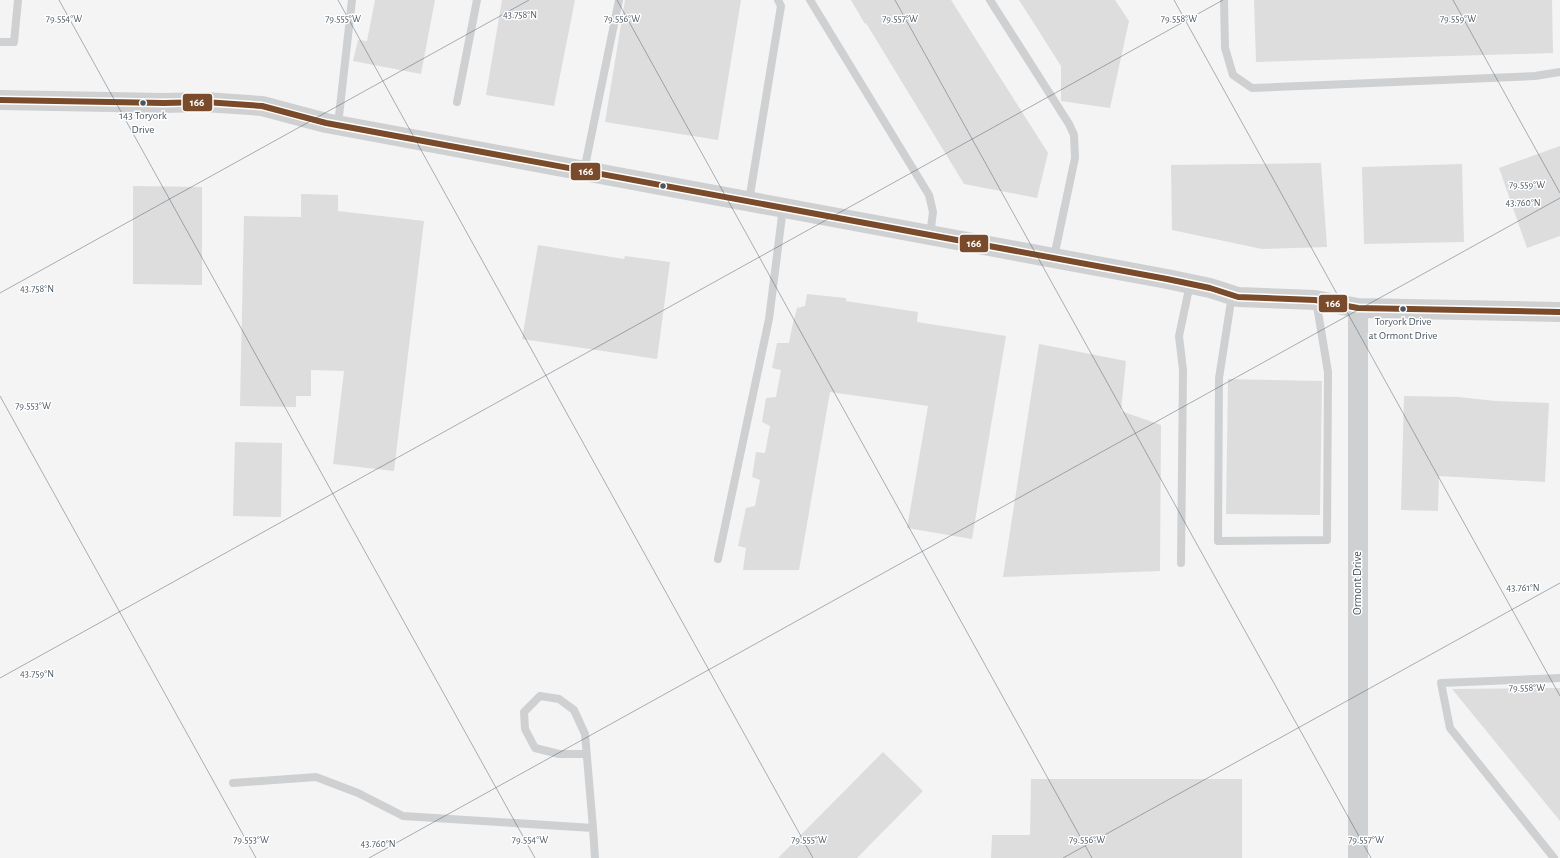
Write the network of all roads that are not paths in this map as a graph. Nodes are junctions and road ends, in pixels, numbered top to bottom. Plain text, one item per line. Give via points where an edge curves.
1 (18, 0) edge
2 (352, 0) edge
3 (477, 0) edge
4 (619, 0) edge
5 (778, 0) edge
6 (810, 0) edge
7 (990, 0) edge
8 (1224, 0) edge
9 (0, 42) edge
10 (1560, 72) edge
11 (0, 100) edge
12 (457, 102) dead end
13 (338, 124) junction
14 (584, 171) junction
15 (749, 201) junction
16 (783, 208) junction
17 (930, 235) junction
18 (1054, 258) junction
19 (1190, 284) junction
20 (1232, 295) junction
21 (1315, 300) junction
22 (1358, 308) junction
23 (1560, 312) edge
24 (718, 559) dead end
25 (1181, 563) dead end
26 (1560, 678) edge
27 (586, 754) junction
28 (233, 783) dead end
29 (592, 828) junction
30 (595, 858) edge
31 (1358, 858) edge
32 (1554, 858) edge

1 - 9 lane via 14,42
2 - 13 lane
3 - 12 lane
4 - 14 lane
5 - 15 lane via 781,6
6 - 17 lane via 929,195 933,212
7 - 18 lane via 1074,135 1075,158
8 - 10 lane via 1225,48 1233,75 1252,88 1535,76
11 - 13 street via 205,102 262,106
13 - 14 street
14 - 15 street
15 - 16 street
16 - 17 street
16 - 24 lane via 769,319
17 - 18 street
18 - 19 street
19 - 20 street
19 - 25 lane via 1179,336 1183,370
20 - 21 street
20 - 21 lane via 1219,378 1218,541 1327,540 1328,372
21 - 22 street
22 - 23 street
22 - 31 street, Ormont Drive
26 - 32 lane via 1441,684 1450,728
27 - 27 lane via 585,734 574,710 558,699 540,696 524,712 525,729 535,748 558,754
27 - 29 lane
28 - 29 lane via 316,777 358,793 403,816
29 - 30 lane

